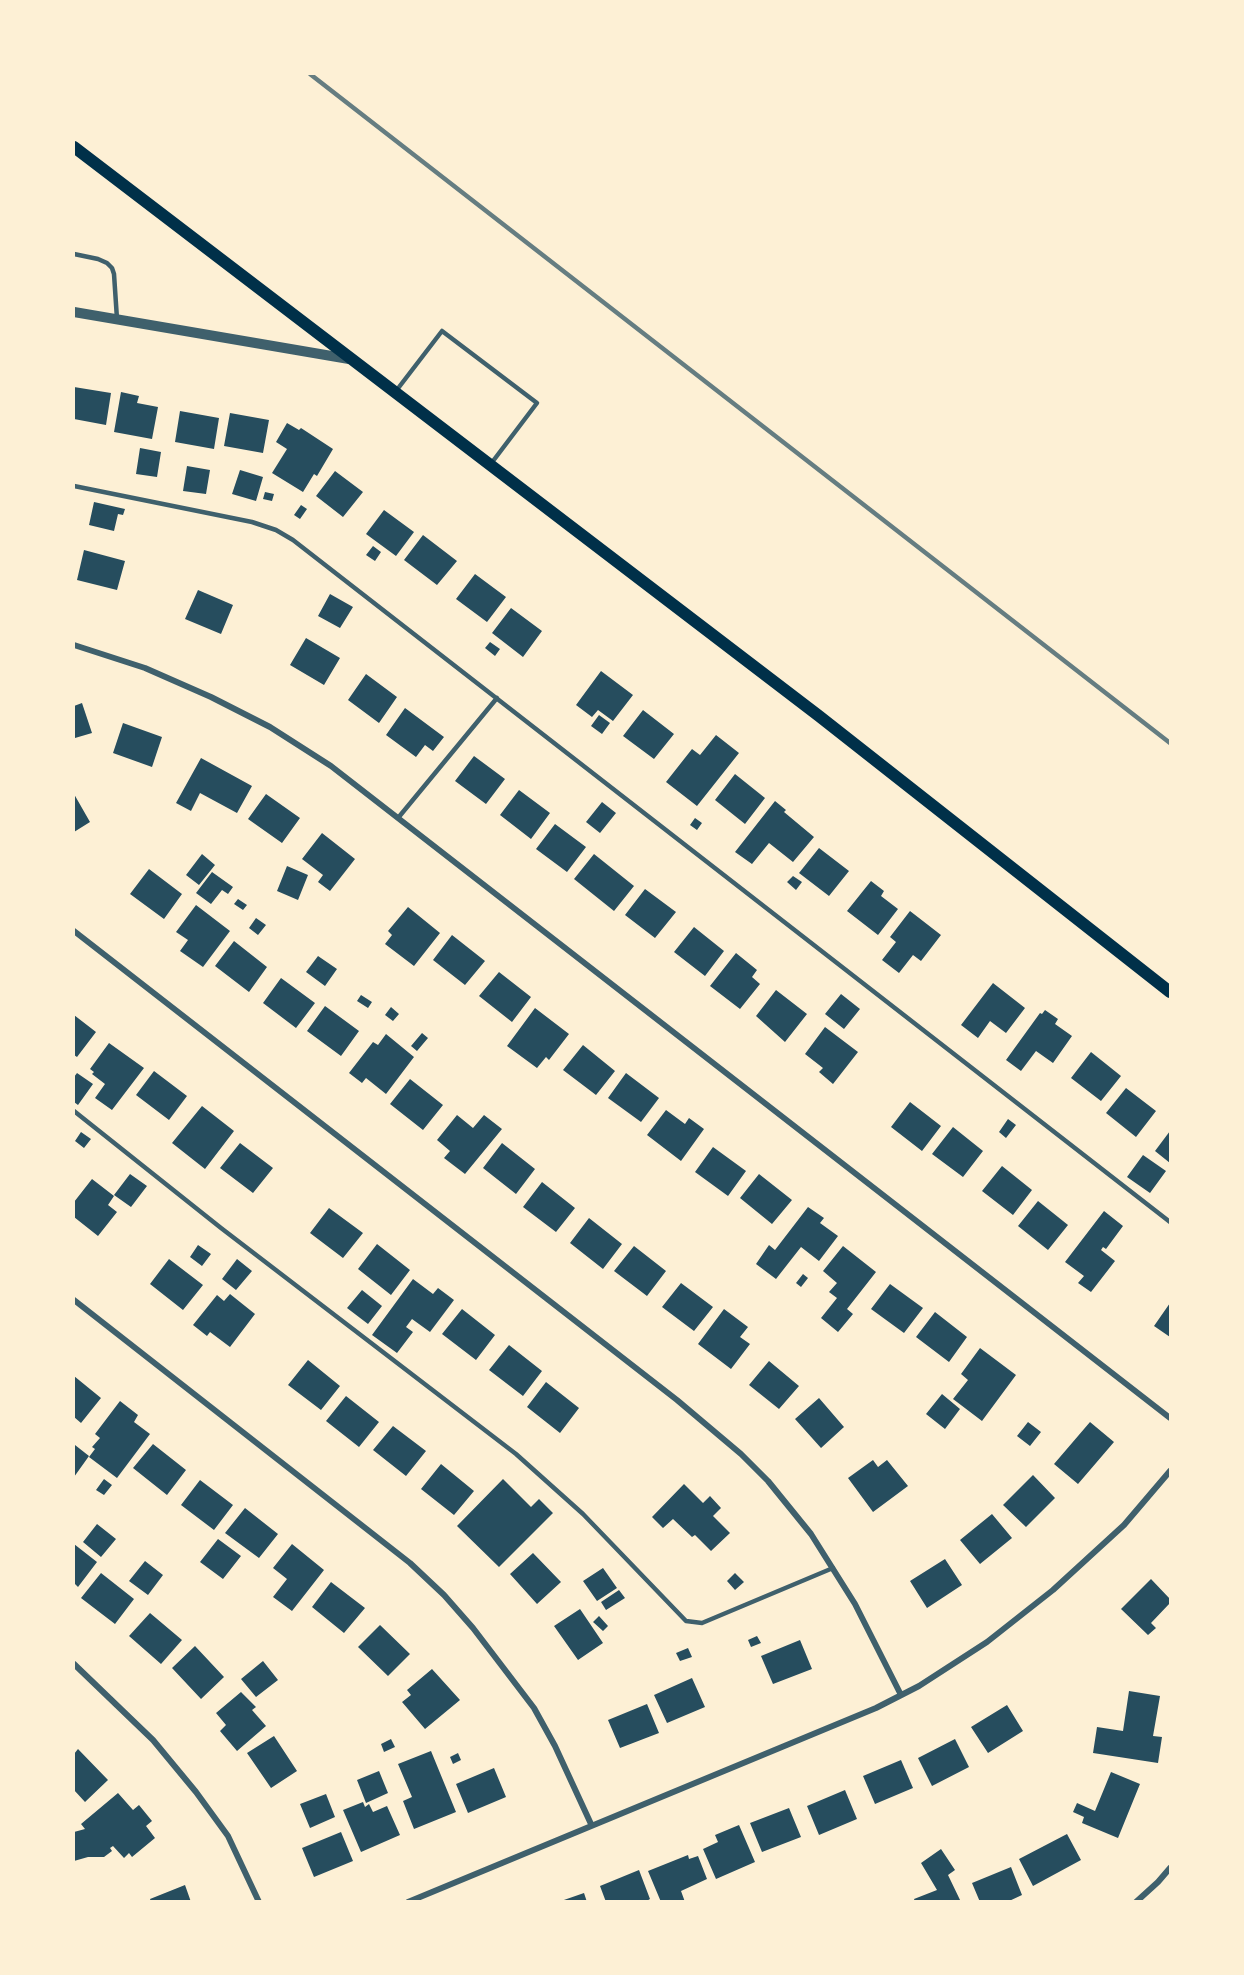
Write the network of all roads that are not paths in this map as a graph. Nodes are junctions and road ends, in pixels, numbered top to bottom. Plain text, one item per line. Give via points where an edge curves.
1 (74, 147) edge
2 (74, 254) edge
3 (74, 312) edge
4 (117, 320) junction
5 (349, 359) junction
6 (394, 393) junction
7 (490, 466) junction
8 (74, 486) edge
9 (74, 645) edge
10 (497, 698) junction
11 (398, 818) junction
12 (74, 931) edge
13 (1170, 992) edge
14 (74, 1111) edge
15 (1170, 1222) edge
16 (74, 1300) edge
17 (1170, 1418) edge
18 (1170, 1471) edge
19 (833, 1568) junction
20 (74, 1664) edge
21 (901, 1695) junction
22 (591, 1824) junction
23 (1170, 1868) edge
24 (259, 1902) edge
25 (408, 1902) edge
26 (1136, 1902) edge

1 - 5 main road
2 - 4 lane via 98,259 112,268
3 - 4 street
4 - 5 street
5 - 6 main road
6 - 7 main road
6 - 7 lane via 442,331 537,403
7 - 13 main road via 819,716
8 - 10 lane via 218,514 276,530 310,552
9 - 11 street via 161,675 270,726 331,766
10 - 11 lane
10 - 15 lane
11 - 17 street
12 - 19 street via 712,1428 768,1481
14 - 19 lane via 516,1454 583,1514 686,1621 702,1623
16 - 22 street via 410,1563 444,1595 534,1708
18 - 21 street via 1124,1525 1053,1590 987,1642
19 - 21 street
20 - 24 street via 153,1740 196,1792 228,1836
21 - 22 street
22 - 25 street
23 - 26 street

